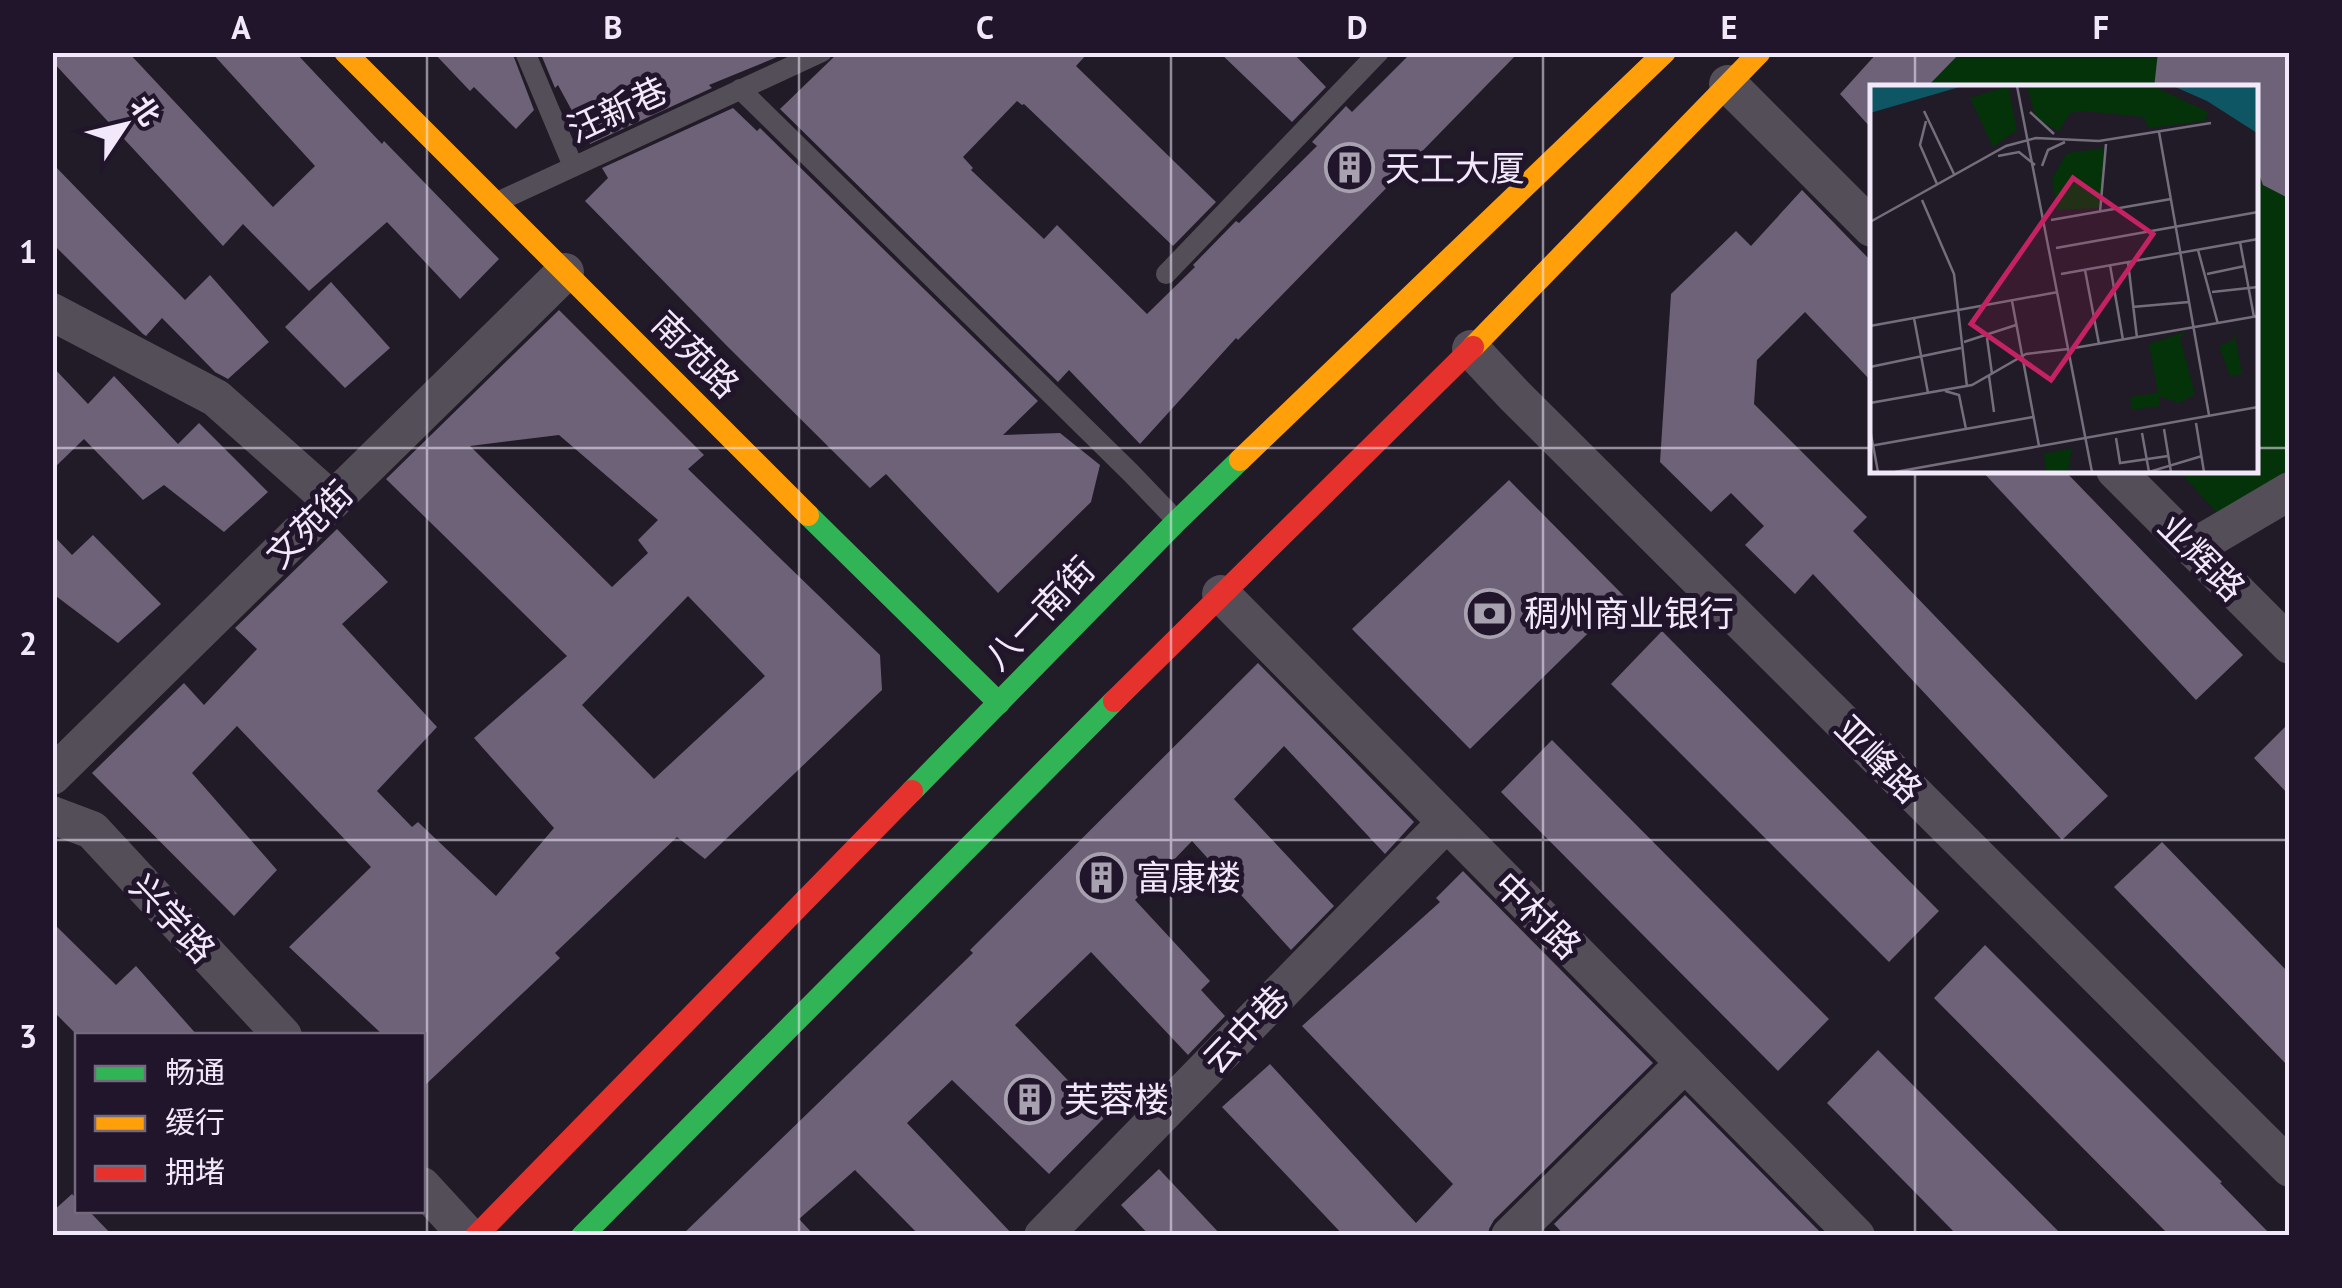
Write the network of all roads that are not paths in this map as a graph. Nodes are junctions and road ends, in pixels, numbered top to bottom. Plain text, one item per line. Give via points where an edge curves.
1 (346, 52) edge
2 (524, 52) edge
3 (822, 52) edge
4 (1379, 52) edge
5 (1665, 52) edge
6 (1760, 52) edge
7 (1728, 84) junction
8 (740, 88) junction
9 (572, 166) junction
10 (495, 202) junction
11 (1870, 226) edge
12 (565, 272) junction
13 (1166, 274) dead end
14 (52, 312) edge
15 (1471, 349) junction
16 (2117, 472) edge
17 (2290, 490) edge
18 (332, 501) junction
19 (1177, 521) junction
20 (2193, 548) junction
21 (1221, 594) junction
22 (2290, 645) edge
23 (999, 703) junction
24 (52, 776) edge
25 (52, 815) edge
26 (1446, 823) junction
27 (279, 1033) edge
28 (1685, 1063) junction
29 (2290, 1168) edge
30 (425, 1189) edge
31 (1849, 1233) edge
32 (468, 1236) edge
33 (476, 1236) edge
34 (582, 1236) edge
35 (1043, 1236) edge
36 (1510, 1236) edge

1 - 10 main road, 南苑路
2 - 9 lane
3 - 8 lane, 汪新巷
4 - 13 lane
5 - 19 main road, 八一南街 via 1635,70
6 - 7 main road
7 - 11 street
7 - 15 main road
8 - 9 lane, 汪新巷
8 - 19 lane
9 - 10 lane, 汪新巷
10 - 12 main road, 南苑路
12 - 18 street, 文苑街
12 - 23 main road, 南苑路
14 - 18 street via 216,398
15 - 21 main road
15 - 29 street, 亚峰路
16 - 20 street, 业辉路
17 - 20 street
18 - 24 street, 文苑街
19 - 23 main road, 八一南街
20 - 22 street, 业辉路
21 - 26 street, 中村路
21 - 34 main road
23 - 33 main road, 八一南街
25 - 27 street, 兴学路 via 92,830
26 - 28 street, 中村路
26 - 35 street, 云中巷
28 - 31 street, 中村路
28 - 36 street
30 - 32 street

